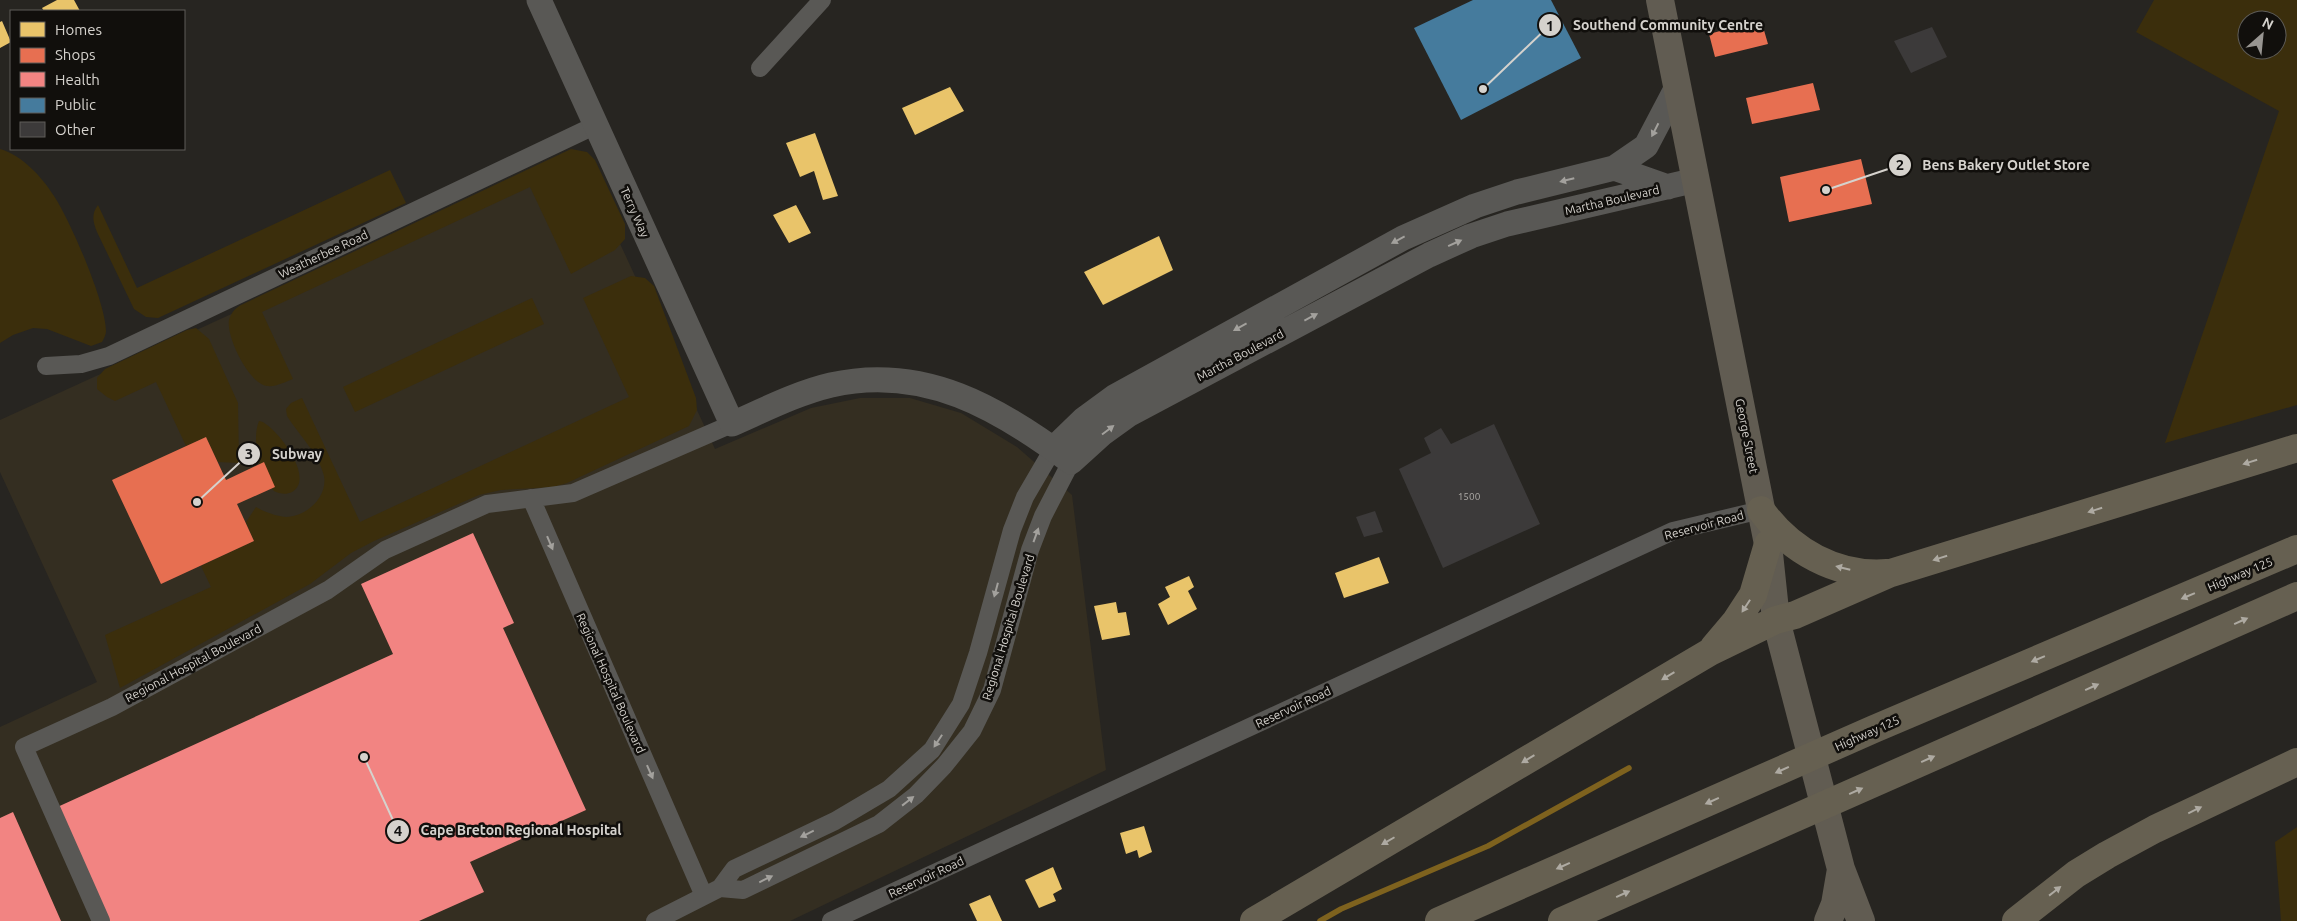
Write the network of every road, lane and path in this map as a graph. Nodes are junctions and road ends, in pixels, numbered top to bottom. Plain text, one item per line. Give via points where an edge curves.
1 (539, 0) edge
2 (822, 0) edge
3 (1660, 0) edge
4 (760, 68) dead end
5 (1677, 87) junction
6 (596, 126) junction
7 (1614, 168) junction
8 (1696, 180) junction
9 (1668, 187) junction
10 (46, 366) dead end
11 (732, 424) junction
12 (2297, 448) edge
13 (1062, 455) junction
14 (531, 498) junction
15 (1761, 510) junction
16 (1768, 544) junction
17 (2297, 549) edge
18 (1891, 573) junction
19 (2297, 596) edge
20 (1776, 620) junction
21 (1710, 652) junction
22 (2297, 762) edge
23 (1841, 869) junction
24 (712, 892) junction
25 (101, 921) edge
26 (656, 921) edge
27 (831, 921) edge
28 (1254, 921) edge
29 (1439, 921) edge
30 (1562, 921) edge
31 (1828, 921) edge
32 (1861, 921) edge
33 (2016, 921) edge

1 - 6 street, Terry Way
2 - 4 street
3 - 5 main road, George Street
5 -> 7 street via 1646,146
5 - 8 main road, George Street
6 - 10 street, Weatherbee Road via 109,356 81,364
6 - 11 street, Terry Way
7 - 9 street, Martha Boulevard
7 -> 13 street, Martha Boulevard via 1517,192 1475,206 1403,238 1114,397 1084,419
8 - 9 street
8 - 15 main road, George Street
13 -> 9 street, Martha Boulevard via 1128,415 1429,255 1471,236 1507,224
11 - 13 street via 829,385 878,379 903,380 970,399
11 - 14 street, Regional Hospital Boulevard via 573,493
12 -> 18 highway
13 -> 24 street, Regional Hospital Boulevard via 1025,497 1012,530 961,704 932,750 889,789 835,821 734,869
24 -> 13 street, Regional Hospital Boulevard via 743,890 879,824 916,795 944,766 972,731 992,690 1030,550
14 -> 24 street, Regional Hospital Boulevard
14 - 25 street, Regional Hospital Boulevard via 487,504 385,550 311,599 112,707 24,747
15 - 16 main road, George Street
18 -> 15 highway via 1866,573 1823,563 1797,547
15 - 27 street, Reservoir Road via 1673,531
16 - 20 main road, George Street
16 -> 21 highway via 1753,595
17 -> 29 highway, Highway 125 via 1874,729
18 - 20 highway via 1795,615
30 -> 19 highway
20 - 21 highway
20 - 23 main road, George Street
21 -> 28 highway
33 -> 22 highway via 2076,874 2107,855
23 - 31 main road, George Street via 1835,904
23 - 32 main road, George Street
24 - 26 street, Regional Hospital Boulevard

